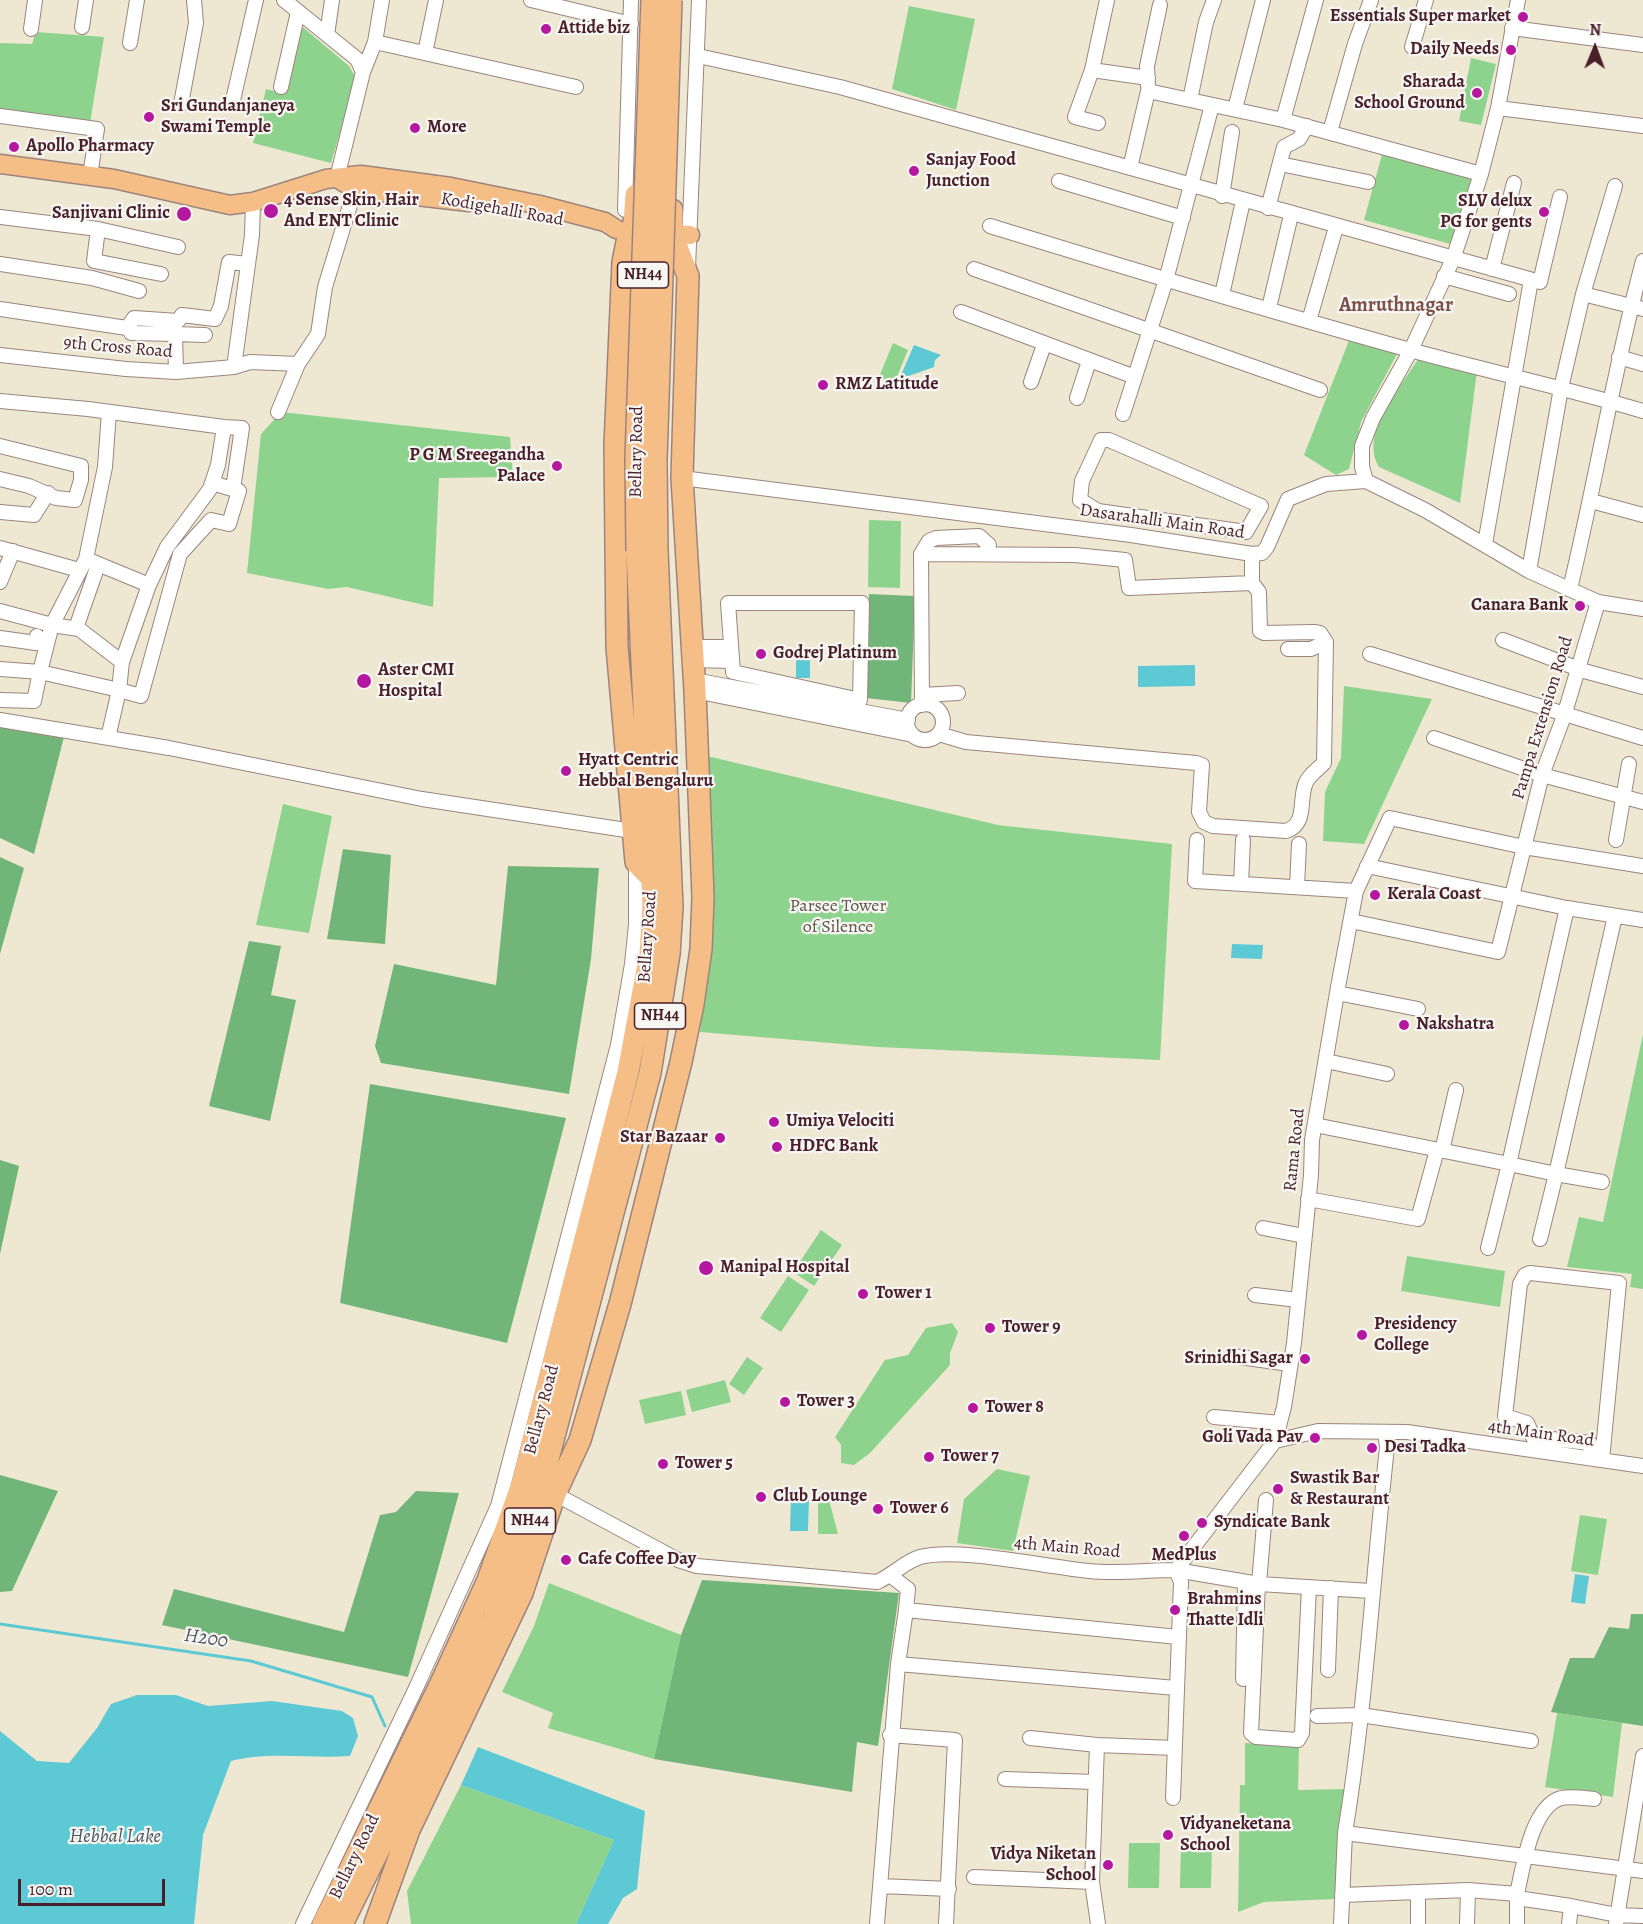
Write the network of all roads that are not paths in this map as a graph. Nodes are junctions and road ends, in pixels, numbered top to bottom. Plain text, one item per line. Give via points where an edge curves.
1 (35, 0) edge
2 (86, 0) edge
3 (137, 0) edge
4 (194, 0) edge
5 (256, 0) edge
6 (284, 0) edge
7 (332, 0) edge
8 (381, 0) edge
9 (436, 0) edge
10 (531, 0) edge
11 (631, 0) edge
12 (647, 0) edge
13 (652, 0) edge
14 (671, 0) edge
15 (680, 0) edge
16 (699, 0) edge
17 (1107, 0) edge
18 (1214, 0) edge
19 (1263, 0) edge
20 (1316, 0) edge
21 (1371, 0) edge
22 (1426, 0) edge
23 (1518, 0) edge
24 (1160, 5) dead end
25 (298, 12) junction
26 (631, 24) junction
27 (82, 27) dead end
28 (1512, 28) junction
29 (32, 29) dead end
30 (327, 35) junction
31 (375, 42) junction
32 (130, 43) dead end
33 (1643, 45) edge
34 (1412, 47) dead end
35 (425, 53) junction
36 (698, 56) junction
37 (1092, 70) junction
38 (363, 72) junction
39 (1148, 85) junction
40 (280, 87) dead end
41 (576, 87) dead end
42 (233, 100) dead end
43 (1190, 100) junction
44 (181, 104) dead end
45 (1212, 105) junction
46 (1498, 108) junction
47 (1235, 109) junction
48 (0, 116) edge
49 (1283, 120) junction
50 (1098, 123) dead end
51 (1307, 126) junction
52 (1643, 126) edge
53 (1232, 132) dead end
54 (1330, 132) junction
55 (0, 164) edge
56 (1280, 164) junction
57 (1130, 168) junction
58 (1481, 174) junction
59 (90, 176) junction
60 (337, 178) junction
61 (1059, 181) dead end
62 (1368, 182) dead end
63 (1514, 183) dead end
64 (1615, 186) dead end
65 (1192, 187) junction
66 (355, 189) junction
67 (1222, 196) junction
68 (1560, 197) dead end
69 (1243, 201) junction
70 (254, 202) junction
71 (1268, 208) junction
72 (1291, 215) junction
73 (0, 217) edge
74 (1183, 218) junction
75 (990, 226) dead end
76 (1336, 227) junction
77 (98, 229) junction
78 (622, 231) junction
79 (681, 234) junction
80 (178, 246) dead end
81 (1454, 259) junction
82 (94, 261) junction
83 (1643, 261) edge
84 (0, 264) edge
85 (248, 264) junction
86 (974, 269) dead end
87 (1492, 269) junction
88 (161, 274) dead end
89 (1444, 276) junction
90 (92, 278) junction
91 (1166, 280) junction
92 (1536, 281) junction
93 (139, 291) dead end
94 (1509, 294) dead end
95 (1583, 294) junction
96 (1222, 296) junction
97 (1269, 308) junction
98 (1637, 308) edge
99 (0, 309) edge
100 (961, 312) dead end
101 (1310, 321) junction
102 (1150, 331) junction
103 (131, 333) dead end
104 (175, 334) junction
105 (205, 334) dead end
106 (1044, 345) junction
107 (1411, 350) junction
108 (0, 355) edge
109 (1619, 357) junction
110 (1089, 361) junction
111 (298, 364) junction
112 (1643, 364) edge
113 (234, 367) junction
114 (176, 372) junction
115 (1514, 375) junction
116 (1135, 377) junction
117 (1031, 382) dead end
118 (1562, 388) junction
119 (1320, 390) dead end
120 (1077, 398) dead end
121 (0, 401) edge
122 (1610, 401) junction
123 (1643, 411) edge
124 (109, 412) junction
125 (278, 412) dead end
126 (1123, 414) dead end
127 (224, 427) junction
128 (615, 433) junction
129 (0, 446) edge
130 (683, 471) junction
131 (0, 479) edge
132 (1366, 481) junction
133 (212, 483) junction
134 (233, 489) junction
135 (48, 493) junction
136 (1591, 501) junction
137 (0, 512) edge
138 (1118, 515) junction
139 (1643, 515) edge
140 (1133, 517) junction
141 (1116, 533) junction
142 (1131, 535) junction
143 (1485, 544) junction
144 (989, 546) dead end
145 (6, 550) edge
146 (647, 551) junction
147 (1252, 554) junction
148 (921, 555) junction
149 (87, 565) junction
150 (1529, 571) junction
151 (0, 582) edge
152 (1252, 583) junction
153 (148, 585) junction
154 (1570, 589) junction
155 (1598, 602) junction
156 (1643, 609) edge
157 (0, 611) edge
158 (46, 623) junction
159 (76, 628) junction
160 (0, 638) edge
161 (1503, 640) dead end
162 (1326, 642) junction
163 (41, 643) junction
164 (1288, 649) dead end
165 (731, 654) junction
166 (1370, 654) dead end
167 (122, 662) junction
168 (0, 669) edge
169 (1578, 669) junction
170 (694, 670) junction
171 (40, 672) junction
172 (1643, 687) edge
173 (119, 690) junction
174 (958, 693) dead end
175 (0, 700) edge
176 (922, 700) junction
177 (34, 701) junction
178 (1564, 716) junction
179 (0, 720) edge
180 (908, 720) junction
181 (31, 725) junction
182 (939, 734) junction
183 (913, 735) junction
184 (108, 738) junction
185 (1434, 738) dead end
186 (1643, 738) edge
187 (1629, 764) dead end
188 (1542, 775) junction
189 (1622, 797) junction
190 (1643, 801) edge
191 (642, 832) junction
192 (1197, 840) dead end
193 (1243, 840) dead end
194 (1616, 840) dead end
195 (1299, 844) dead end
196 (1524, 847) junction
197 (636, 862) junction
198 (1366, 866) junction
199 (1643, 866) edge
200 (652, 879) junction
201 (1241, 884) junction
202 (1298, 887) junction
203 (1356, 891) junction
204 (1512, 896) junction
205 (1567, 908) junction
206 (1615, 916) junction
207 (1643, 920) edge
208 (1351, 921) junction
209 (1337, 993) junction
210 (1418, 1008) dead end
211 (1326, 1061) junction
212 (1387, 1074) dead end
213 (1456, 1090) dead end
214 (1315, 1125) junction
215 (1439, 1151) junction
216 (1509, 1164) junction
217 (1556, 1174) junction
218 (1602, 1182) dead end
219 (1308, 1199) junction
220 (1263, 1227) dead end
221 (1304, 1236) junction
222 (1540, 1239) dead end
223 (1488, 1248) dead end
224 (1255, 1295) dead end
225 (1298, 1300) junction
226 (1232, 1356) dead end
227 (1290, 1364) junction
228 (537, 1395) junction
229 (1214, 1417) dead end
230 (1280, 1424) junction
231 (1385, 1432) junction
232 (1275, 1441) junction
233 (1597, 1459) junction
234 (1643, 1466) edge
235 (555, 1494) junction
236 (1266, 1500) dead end
237 (1176, 1570) junction
238 (891, 1576) junction
239 (1254, 1583) junction
240 (1309, 1587) junction
241 (1331, 1588) junction
242 (1371, 1591) junction
243 (906, 1610) junction
244 (1178, 1637) junction
245 (898, 1664) junction
246 (1328, 1670) dead end
247 (1243, 1679) dead end
248 (1176, 1688) junction
249 (1361, 1715) junction
250 (1317, 1716) dead end
251 (429, 1727) junction
252 (890, 1735) junction
253 (1030, 1738) dead end
254 (1531, 1742) dead end
255 (1097, 1744) junction
256 (1175, 1748) junction
257 (1643, 1756) edge
258 (408, 1770) junction
259 (1005, 1779) dead end
260 (1095, 1782) junction
261 (1173, 1798) dead end
262 (1594, 1799) dead end
263 (1345, 1833) junction
264 (1526, 1854) junction
265 (378, 1856) junction
266 (1626, 1869) junction
267 (1643, 1871) edge
268 (974, 1877) dead end
269 (1092, 1882) junction
270 (881, 1886) junction
271 (949, 1889) junction
272 (1468, 1890) junction
273 (1418, 1892) junction
274 (1342, 1895) junction
275 (1517, 1896) junction
276 (1570, 1906) junction
277 (1643, 1916) edge
278 (1616, 1919) edge
279 (303, 1924) edge
280 (323, 1924) edge
281 (342, 1924) edge
282 (359, 1924) edge
283 (375, 1924) edge
284 (877, 1924) edge
285 (946, 1924) edge
286 (1098, 1924) edge
287 (1341, 1924) edge
288 (1418, 1924) edge
289 (1467, 1924) edge
290 (1517, 1924) edge
291 (1569, 1924) edge

1 - 29 street
2 - 27 street
3 - 32 street
4 - 44 street via 196,23
5 - 42 street
6 - 25 street
7 - 30 street
8 - 31 street
9 - 35 street
10 - 26 street
11 - 26 street
12 - 78 highway via 634,224
13 - 146 highway, Bellary Road / NH44, bridge via 636,457
14 - 146 highway, Bellary Road / NH44, bridge via 656,460
15 - 79 highway, Bellary Road
16 - 36 street
17 - 37 street
18 - 43 street
19 - 47 street
20 - 49 street
21 - 54 street
22 - 34 street
23 - 28 street
24 - 39 street
25 - 30 street
25 - 40 street
26 - 78 street
28 - 33 street
28 - 46 street
30 - 38 street via 357,59
31 - 35 street
31 - 38 street
35 - 41 street
36 - 57 street via 840,87
36 - 79 street
37 - 39 street
37 - 50 street via 1075,117
38 - 60 street
39 - 43 street
39 - 57 street
43 - 45 street
45 - 47 street
45 - 65 street
46 - 52 street
46 - 58 street
47 - 49 street
48 - 59 street via 97,129
49 - 51 street
51 - 54 street
51 - 56 street via 1299,139 1284,147
53 - 67 street
54 - 58 street
55 - 59 main road
56 - 62 street
56 - 71 street
57 - 65 street
58 - 81 street
59 - 70 main road via 214,203
60 - 66 main road, Kodigehalli Road
60 - 70 main road
60 - 78 main road via 361,175 451,187 540,205 605,222
61 - 74 street
63 - 87 street
64 - 95 street
65 - 67 street
65 - 74 street
66 - 78 main road, Kodigehalli Road via 458,200 601,231
66 - 111 street via 325,287 318,334
67 - 69 street
68 - 92 street
69 - 71 street
69 - 96 street
70 - 85 street
71 - 72 street
72 - 76 street
72 - 97 street
73 - 77 street
74 - 91 street
75 - 91 street
76 - 81 street
76 - 101 street
77 - 80 street
77 - 82 street
78 - 79 main road, Kodigehalli Road
78 - 128 highway
79 - 130 highway, Bellary Road via 688,276
81 - 87 street
81 - 89 street
82 - 88 street
82 - 90 street
83 - 98 street
84 - 90 street
85 - 99 street via 229,262 215,319 182,315 178,321 134,318 127,328
85 - 113 street
86 - 102 street
87 - 92 street
89 - 94 street
89 - 107 street
90 - 93 street
91 - 96 street
91 - 102 street
92 - 115 street
95 - 98 street
95 - 118 street
96 - 97 street
97 - 101 street
98 - 109 street
100 - 106 street
101 - 107 street
102 - 116 street
102 - 119 street
103 - 104 street
104 - 105 street
104 - 114 street
106 - 110 street
106 - 117 street
107 - 115 street
107 - 132 street via 1362,446
108 - 114 street, 9th Cross Road
109 - 112 street
109 - 122 street
110 - 116 street
110 - 120 street
111 - 113 street, 9th Cross Road via 250,362
111 - 125 street
113 - 114 street, 9th Cross Road
115 - 118 street
115 - 143 street
116 - 126 street
118 - 122 street
118 - 150 street
121 - 124 street
122 - 123 street
122 - 136 street
124 - 127 street
124 - 149 street via 105,467
127 - 133 street
127 - 134 street via 242,428
128 - 130 highway via 629,417 650,415 665,424
128 - 191 highway via 617,647
129 - 135 street via 81,466 75,500
130 - 141 street, Dasarahalli Main Road
130 - 170 highway, Bellary Road
131 - 135 street
132 - 143 street
132 - 147 street, Dasarahalli Main Road via 1326,484 1288,499 1267,547 1262,553
133 - 134 street
133 - 153 street via 167,547
134 - 173 street via 239,491 229,524 211,520 180,554 141,696
135 - 137 street via 34,515
136 - 139 street
136 - 154 street
138 - 140 street
138 - 140 street via 1098,512 1080,500 1082,481 1101,440 1261,506 1246,531
138 - 141 street
140 - 142 street
141 - 142 street, Dasarahalli Main Road
142 - 147 street, Dasarahalli Main Road
143 - 150 street
144 - 148 street via 979,536 936,538 929,541
145 - 149 street
145 - 151 street
146 - 191 highway, Bellary Road / NH44
146 - 251 highway, Bellary Road / NH44 via 672,907 669,954 650,1073 539,1493 495,1618
147 - 152 street
148 - 152 street via 1076,555 1125,560 1130,588
148 - 176 street
149 - 153 street
149 - 158 street
149 - 159 street
150 - 154 street
152 - 162 street via 1259,592 1260,631 1314,632 1320,633
153 - 167 street
154 - 155 street
155 - 156 street
155 - 169 street, Pampa Extension Road
157 - 158 street
158 - 159 street
158 - 163 street
159 - 167 street
160 - 163 street
161 - 169 street
162 - 164 street via 1311,649
162 - 182 street via 1324,763 1305,783 1300,820 1286,831 1204,822 1199,812 1202,765 1196,763 966,742
163 - 171 street
165 - 165 street via 733,672 860,700 862,603 728,603
165 - 170 street
166 - 178 street via 1501,692
167 - 173 street
168 - 171 street
169 - 172 street
169 - 178 street, Pampa Extension Road
170 - 180 street
170 - 183 street
170 - 235 highway, Bellary Road via 703,897 693,1004 620,1304 580,1440
171 - 173 street
171 - 177 street
173 - 184 street
174 - 176 street
175 - 177 street
176 - 180 street
176 - 182 street via 941,713 943,724
177 - 181 street
178 - 186 street
178 - 188 street, Pampa Extension Road
179 - 181 street
180 - 183 street
181 - 184 street
182 - 183 street via 929,740
184 - 191 street via 422,799
185 - 188 street
187 - 189 street
188 - 189 street
188 - 196 street, Pampa Extension Road
189 - 190 street
189 - 194 street
191 - 197 highway
191 - 200 highway, Bellary Road / NH44
192 - 201 street via 1195,881
193 - 201 street
195 - 202 street
196 - 198 street, Rama Road via 1390,818
196 - 199 street
196 - 204 street, Pampa Extension Road
197 - 200 highway
197 - 228 street via 632,964 618,1045
198 - 203 street, Rama Road
198 - 204 street
200 - 228 highway, Bellary Road / NH44 via 650,954 618,1116
201 - 202 street
202 - 203 street
203 - 208 street, Rama Road
204 - 205 street
204 - 208 street, Pampa Extension Road via 1498,952
205 - 206 street
205 - 216 street
206 - 207 street
206 - 217 street
208 - 209 street, Rama Road
209 - 210 street
209 - 211 street, Rama Road
211 - 212 street
211 - 214 street, Rama Road
213 - 215 street
214 - 215 street
214 - 219 street, Rama Road
215 - 216 street
215 - 219 street via 1418,1219
216 - 217 street
216 - 223 street
217 - 218 street
217 - 222 street
219 - 221 street, Rama Road
220 - 221 street
221 - 225 street, Rama Road
224 - 225 street
225 - 227 street, Rama Road
226 - 227 street
227 - 230 street, Rama Road
228 - 251 highway, Bellary Road / NH44 via 522,1484
229 - 230 street
230 - 232 street, Rama Road
231 - 232 street, 4th Main Road via 1318,1431
231 - 233 street, 4th Main Road
231 - 242 street via 1387,1446
232 - 237 street
233 - 233 street via 1590,1443 1533,1437 1527,1423 1505,1416 1520,1284 1530,1273 1619,1283
233 - 234 street, 4th Main Road
235 - 238 street, 4th Main Road via 678,1560 697,1566 850,1581 877,1582
235 - 251 highway, Bellary Road via 522,1593
236 - 239 street
237 - 238 street, 4th Main Road via 1092,1571 951,1554 904,1563
237 - 239 street, 4th Main Road
237 - 244 street via 1181,1582
238 - 243 street via 908,1589
239 - 240 street, 4th Main Road
239 - 240 street via 1251,1733 1256,1737 1298,1740 1302,1733
239 - 247 street
240 - 241 street, 4th Main Road
241 - 242 street, 4th Main Road
241 - 246 street
242 - 249 street
243 - 244 street
243 - 245 street
244 - 248 street
245 - 248 street
245 - 252 street
248 - 256 street
249 - 250 street
249 - 254 street
249 - 263 street
251 - 258 highway, Bellary Road / NH44
251 - 258 highway
252 - 270 street
252 - 271 street via 956,1740
253 - 255 street
255 - 256 street
255 - 260 street
256 - 261 street
257 - 266 street
258 - 265 highway, Bellary Road / NH44
258 - 279 street
258 - 280 highway, Bellary Road / NH44
258 - 283 highway via 409,1830
259 - 260 street
260 - 269 street
262 - 264 street via 1562,1797 1548,1804 1540,1814
263 - 264 street
263 - 274 street
264 - 266 street
264 - 275 street
265 - 281 highway
265 - 282 highway, Bellary Road / NH44 via 377,1878
266 - 267 street
266 - 278 street
268 - 269 street
269 - 286 street
270 - 271 street
270 - 284 street
271 - 285 street
272 - 273 street
272 - 275 street
272 - 289 street
273 - 274 street
273 - 288 street
274 - 287 street
275 - 276 street
275 - 290 street
276 - 278 street
276 - 291 street
277 - 278 street

